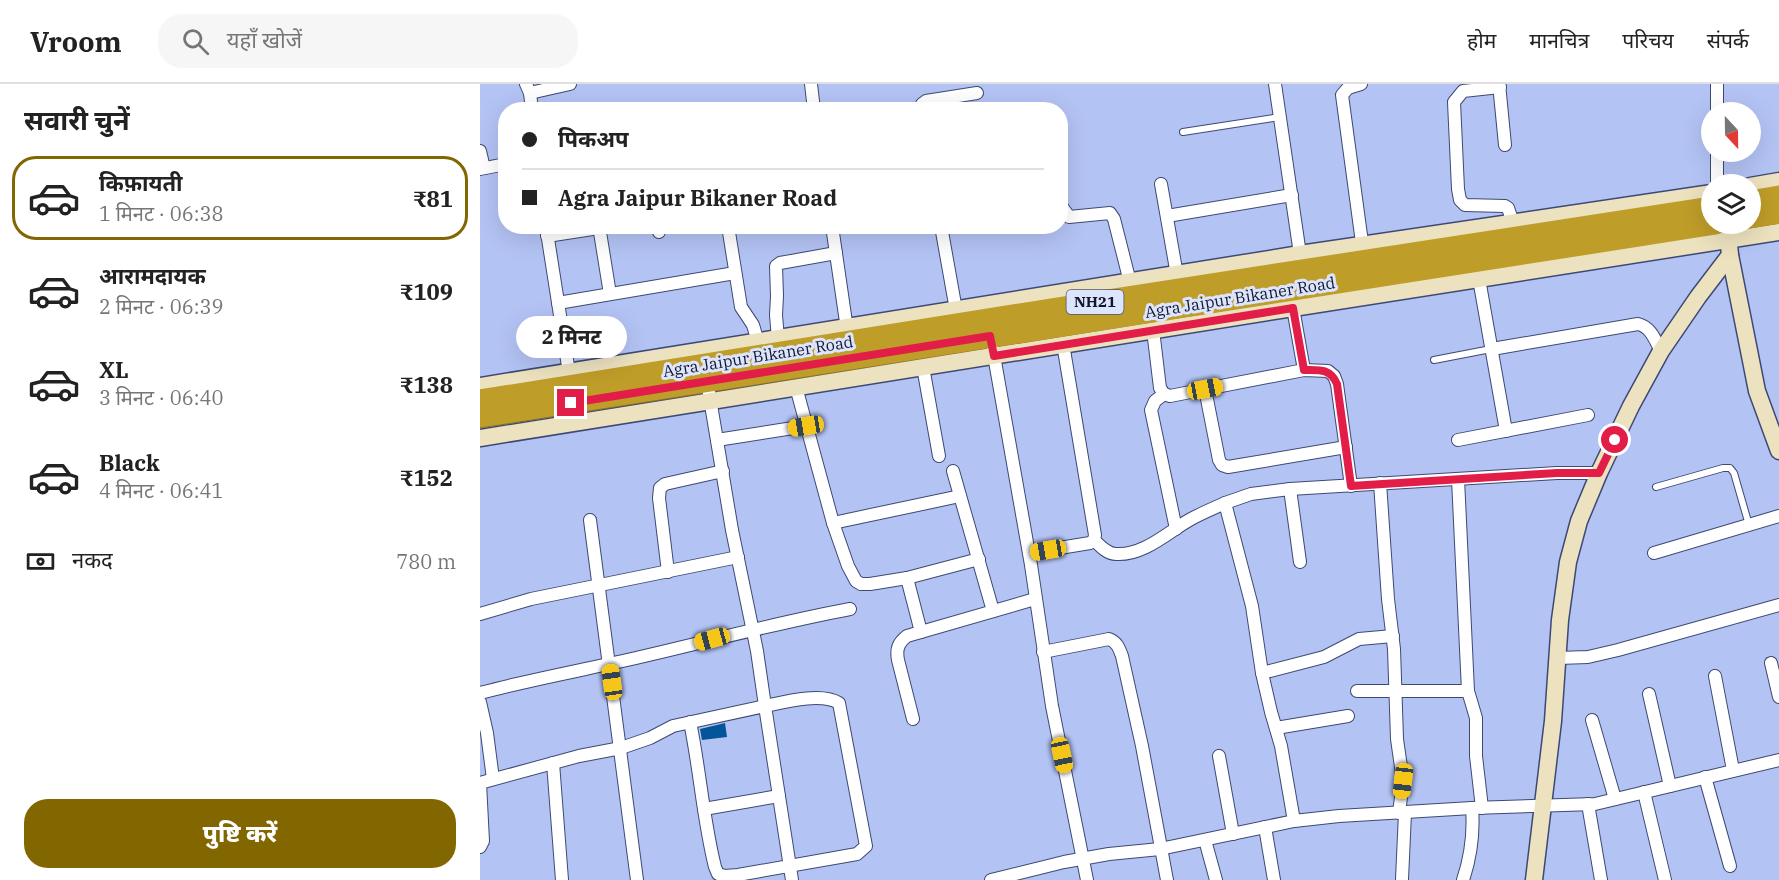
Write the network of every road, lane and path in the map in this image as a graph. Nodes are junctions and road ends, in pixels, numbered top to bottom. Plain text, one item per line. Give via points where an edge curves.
1 (570, 84) edge
2 (810, 84) edge
3 (1275, 84) edge
4 (1361, 84) edge
5 (1717, 84) edge
6 (1499, 86) edge
7 (528, 89) edge
8 (977, 93) dead end
9 (813, 102) edge
10 (924, 102) edge
11 (1717, 102) edge
12 (1280, 117) junction
13 (1183, 132) dead end
14 (1505, 145) dead end
15 (480, 151) edge
16 (498, 165) edge
17 (482, 168) edge
18 (1779, 181) edge
19 (1161, 184) dead end
20 (1761, 184) edge
21 (1292, 195) junction
22 (1701, 195) edge
23 (1779, 196) edge
24 (1761, 199) edge
25 (1701, 208) edge
26 (1779, 213) edge
27 (1068, 215) edge
28 (1167, 216) junction
29 (1761, 216) edge
30 (1513, 223) junction
31 (1701, 227) edge
32 (1779, 232) edge
33 (547, 234) edge
34 (600, 234) edge
35 (729, 234) edge
36 (833, 234) edge
37 (942, 234) edge
38 (1728, 234) edge
39 (1729, 248) junction
40 (836, 253) junction
41 (1364, 253) junction
42 (1300, 254) junction
43 (735, 273) junction
44 (1177, 274) junction
45 (1479, 279) junction
46 (1130, 282) junction
47 (610, 294) junction
48 (558, 303) junction
49 (1293, 308) junction
50 (956, 310) junction
51 (846, 329) junction
52 (1153, 330) junction
53 (778, 339) junction
54 (758, 342) junction
55 (1063, 345) junction
56 (992, 346) junction
57 (1491, 349) junction
58 (1662, 351) junction
59 (1434, 360) dead end
60 (923, 367) junction
61 (1304, 370) junction
62 (569, 379) junction
63 (707, 381) junction
64 (480, 386) edge
65 (796, 387) junction
66 (1205, 389) junction
67 (1164, 394) junction
68 (480, 400) edge
69 (710, 402) junction
70 (1588, 415) dead end
71 (480, 417) edge
72 (806, 426) junction
73 (1506, 431) junction
74 (480, 438) edge
75 (717, 440) junction
76 (1458, 440) dead end
77 (1346, 447) junction
78 (1779, 451) edge
79 (939, 456) dead end
80 (723, 471) junction
81 (953, 471) dead end
82 (1599, 473) junction
83 (1458, 479) junction
84 (1380, 483) junction
85 (1351, 486) junction
86 (1656, 487) dead end
87 (1290, 489) junction
88 (960, 496) junction
89 (1225, 503) junction
90 (1779, 516) edge
91 (590, 520) dead end
92 (833, 523) junction
93 (1749, 525) junction
94 (1176, 529) junction
95 (1094, 540) junction
96 (1029, 553) junction
97 (1654, 553) dead end
98 (738, 557) junction
99 (979, 559) junction
100 (1300, 562) dead end
101 (668, 573) junction
102 (907, 578) junction
103 (600, 586) junction
104 (1035, 599) junction
105 (1779, 605) edge
106 (850, 609) dead end
107 (993, 611) junction
108 (480, 614) edge
109 (753, 629) junction
110 (921, 632) junction
111 (1393, 636) junction
112 (1043, 652) junction
113 (1558, 658) junction
114 (1771, 663) dead end
115 (609, 664) junction
116 (1262, 673) junction
117 (1714, 676) dead end
118 (1357, 691) dead end
119 (1468, 691) junction
120 (1396, 692) junction
121 (480, 693) edge
122 (1649, 694) dead end
123 (1779, 697) edge
124 (480, 702) edge
125 (765, 706) junction
126 (1348, 716) dead end
127 (913, 719) dead end
128 (1592, 720) dead end
129 (690, 722) junction
130 (1276, 728) junction
131 (621, 748) junction
132 (1219, 756) dead end
133 (1779, 760) edge
134 (552, 763) junction
135 (1733, 770) junction
136 (1705, 777) junction
137 (494, 779) junction
138 (480, 783) edge
139 (1670, 786) junction
140 (1644, 792) junction
141 (779, 796) junction
142 (1615, 799) junction
143 (1588, 804) junction
144 (1544, 807) junction
145 (1477, 808) junction
146 (704, 809) junction
147 (1402, 813) junction
148 (1294, 821) junction
149 (1264, 827) junction
150 (1233, 834) junction
151 (1205, 840) junction
152 (480, 847) edge
153 (1160, 849) junction
154 (1084, 858) junction
155 (789, 865) junction
156 (1730, 866) dead end
157 (1014, 877) edge
158 (1402, 879) edge
159 (562, 880) edge
160 (637, 880) edge
161 (792, 880) edge
162 (991, 880) edge
163 (1087, 880) edge
164 (1167, 880) edge
165 (1216, 880) edge
166 (1274, 880) edge
167 (1463, 880) edge
168 (1534, 880) edge
169 (1601, 880) edge
170 (1665, 880) edge

1 - 7 street
2 - 9 street
3 - 12 street
4 - 41 street via 1342,95
5 - 11 street
6 - 14 street
6 - 30 street via 1463,91 1454,102 1458,189 1465,205 1505,206
8 - 10 street
12 - 13 lane
12 - 21 street
15 - 17 street
16 - 17 street
18 - 20 street
19 - 28 street
21 - 28 street
21 - 42 street
22 - 30 street
23 - 24 highway
25 - 41 highway, Agra Jaipur Bikaner Road / NH21
26 - 29 highway
27 - 46 street via 1110,213
28 - 44 street
30 - 41 street
31 - 56 highway, Agra Jaipur Bikaner Road / NH21
32 - 39 street
33 - 48 street
34 - 47 street
35 - 43 street
36 - 40 street
37 - 50 street
38 - 39 street
39 - 45 street
39 - 58 street
39 - 78 street via 1757,392
40 - 51 street
40 - 53 street via 776,266
41 - 42 street
41 - 62 highway, Agra Jaipur Bikaner Road / NH21
42 - 44 street
43 - 47 street
43 - 54 street via 741,307
44 - 46 street
45 - 49 street
45 - 57 street
46 - 50 street
47 - 48 street
48 - 62 street
49 - 52 street
49 - 61 street
50 - 51 street
51 - 53 street
52 - 55 street
52 - 67 street
53 - 54 street
54 - 62 street
55 - 56 street
55 - 95 street
56 - 60 street
56 - 63 highway, Agra Jaipur Bikaner Road / NH21
56 - 96 street
57 - 58 street via 1638,324 1650,331
57 - 59 lane
57 - 73 street
58 - 82 street
60 - 65 street
60 - 79 street
61 - 66 street
61 - 77 street via 1328,371 1334,376
62 - 64 street
62 - 68 highway, Agra Jaipur Bikaner Road / NH21
63 - 69 street
63 - 71 highway, Agra Jaipur Bikaner Road / NH21
65 - 69 street
65 - 72 street
66 - 67 street
66 - 77 street via 1222,465
67 - 94 street via 1151,410
69 - 74 street
69 - 75 street
70 - 73 street
72 - 75 street
72 - 92 street
73 - 76 street
75 - 80 street
77 - 85 street
80 - 98 street
80 - 101 street via 660,488
81 - 88 street
82 - 83 street
82 - 113 street via 1579,521 1569,562
83 - 84 street
83 - 119 street
84 - 85 street
84 - 111 street
85 - 87 street
86 - 93 lane via 1730,468
87 - 89 street via 1251,494
87 - 100 street
88 - 92 street
88 - 99 street
89 - 94 street
89 - 116 street via 1252,606
90 - 93 street
91 - 103 street
92 - 102 street via 856,581 870,584
93 - 97 street
94 - 95 street via 1154,544 1124,554 1108,552
95 - 96 street
96 - 104 street
98 - 101 street
98 - 109 street
99 - 102 street
99 - 107 street
101 - 103 street
102 - 110 street
103 - 108 street via 531,599
103 - 115 street
104 - 107 street
104 - 112 street
105 - 113 street via 1618,650
106 - 109 street
107 - 110 street
109 - 115 street
109 - 125 street
110 - 127 street via 907,636 897,651
111 - 116 street via 1359,639 1324,657
111 - 120 street
112 - 153 street via 1109,639 1118,647 1142,746
112 - 154 street
113 - 144 street
114 - 123 street
115 - 121 street
115 - 131 street
116 - 130 street
117 - 135 street
118 - 120 street
119 - 120 street
119 - 145 street via 1476,718
120 - 147 street
122 - 139 street
124 - 137 street
125 - 129 street
125 - 141 street
125 - 155 street via 806,698 839,703 865,839 866,846 857,854
126 - 130 street
128 - 142 street
129 - 131 street
129 - 146 street
130 - 148 street
131 - 134 street
131 - 160 street
132 - 150 street
133 - 135 street
134 - 137 street
134 - 159 street
135 - 136 street
136 - 139 street
136 - 156 street
137 - 138 street
138 - 152 street
139 - 140 street
140 - 142 street
140 - 170 street
141 - 146 street
141 - 155 street
142 - 143 street
143 - 144 street
143 - 169 street
144 - 145 street
144 - 168 street
145 - 147 street
145 - 167 street
146 - 155 street via 718,874 738,875
147 - 148 street
147 - 158 street
148 - 149 street
149 - 150 street
149 - 166 street
150 - 151 street
151 - 153 street
151 - 165 street
153 - 154 street
153 - 164 street
154 - 157 street
154 - 163 street
155 - 161 street
157 - 162 street

